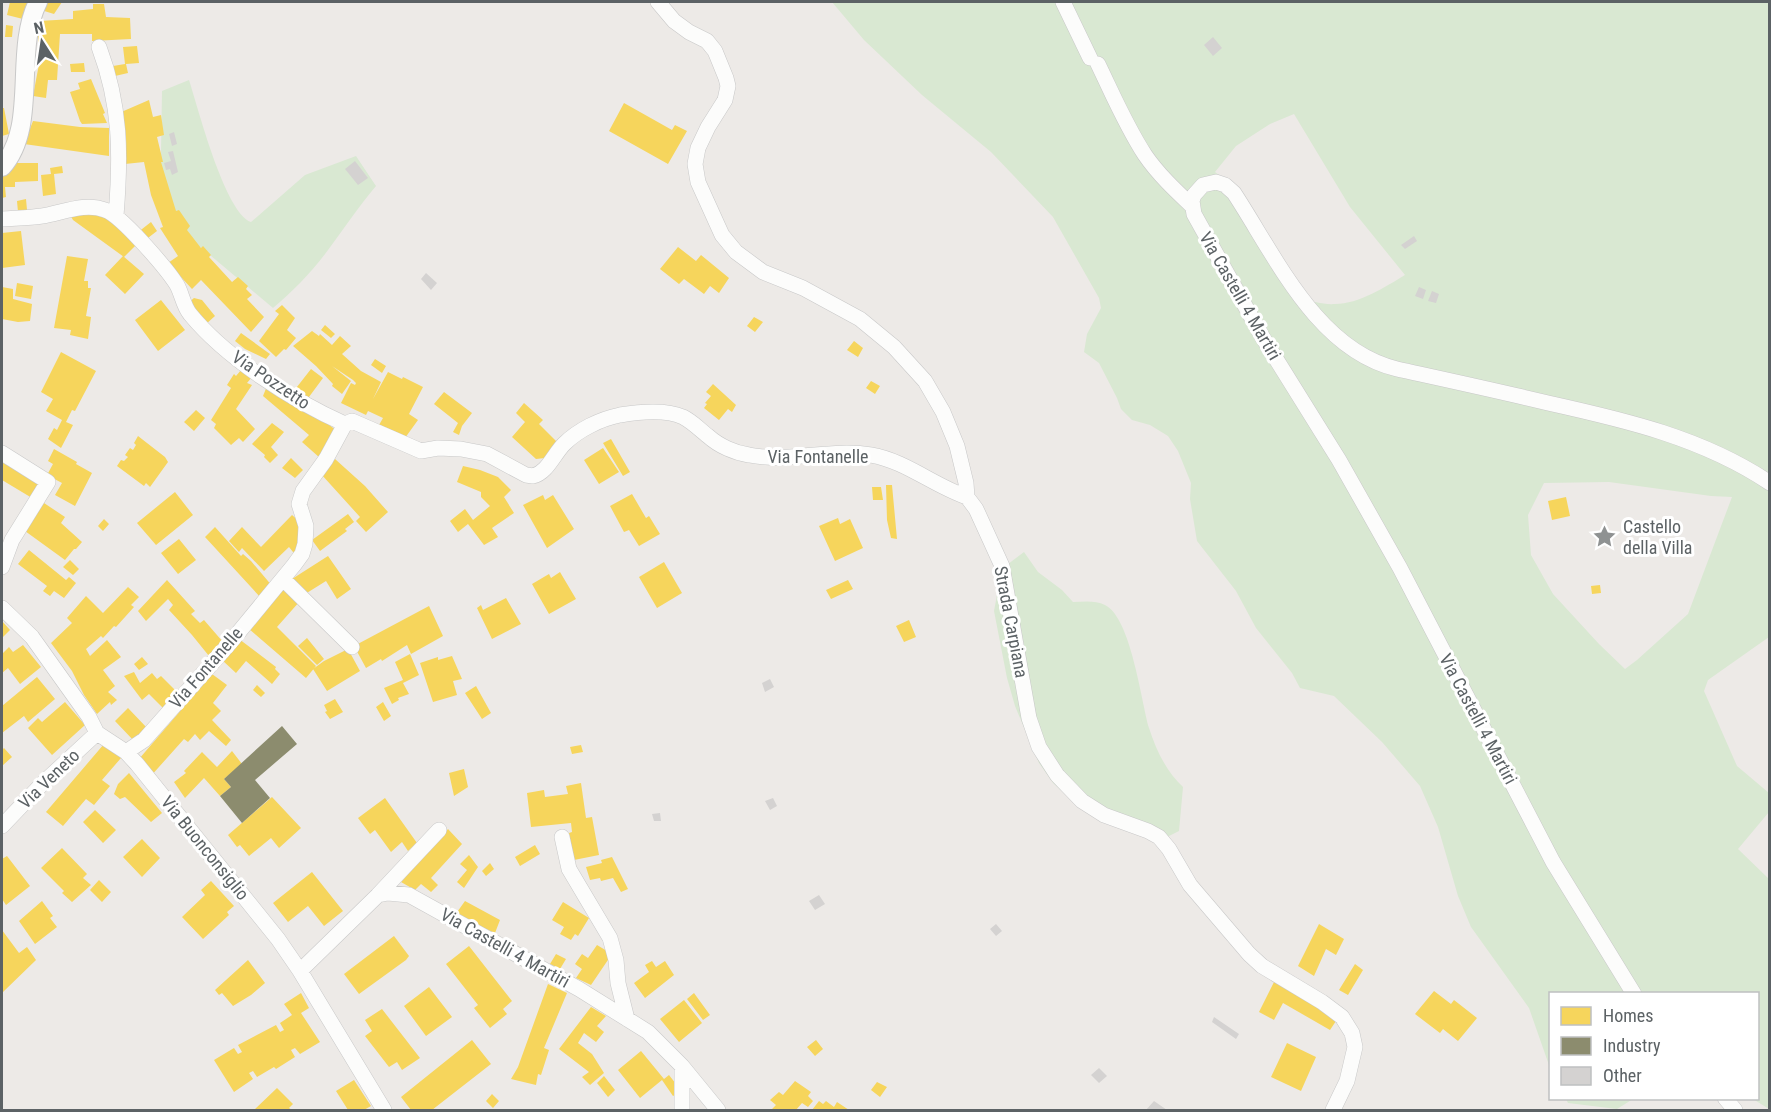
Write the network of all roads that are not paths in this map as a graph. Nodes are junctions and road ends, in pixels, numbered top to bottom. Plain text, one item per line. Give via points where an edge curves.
1 (38, 2) edge
2 (658, 2) edge
3 (1064, 2) edge
4 (99, 47) dead end
5 (2, 167) edge
6 (1192, 206) junction
7 (116, 216) junction
8 (2, 219) edge
9 (345, 424) junction
10 (2, 453) edge
11 (1770, 483) edge
12 (967, 497) junction
13 (2, 567) edge
14 (283, 579) junction
15 (2, 608) edge
16 (352, 647) dead end
17 (97, 733) junction
18 (126, 752) junction
19 (2, 826) edge
20 (439, 830) dead end
21 (562, 837) dead end
22 (378, 895) junction
23 (300, 971) junction
24 (1633, 992) edge
25 (627, 1018) junction
26 (682, 1066) junction
27 (384, 1110) edge
28 (682, 1110) edge
29 (718, 1110) edge
30 (1333, 1110) edge

1 - 5 street via 29,24 19,137
2 - 12 street, Strada Carpiana via 674,21 707,41 726,78 725,100 695,158 698,182 723,235 736,252 763,272 860,318 913,367 935,398 950,429 963,466
3 - 6 street via 1145,155
4 - 7 street via 108,70 118,122
6 - 11 street via 1194,195 1203,185 1216,182 1230,190 1316,317 1367,360 1646,427 1701,447
6 - 24 street, Via Castelli 4 Martiri via 1252,320 1400,568 1553,862
7 - 8 street via 105,210 81,208
7 - 9 street, Via Pozzetto via 164,267 188,311 237,360 320,413
9 - 12 street, Via Fontanelle via 361,424 421,451 438,448 487,454 533,476 566,442 590,426 627,414 661,413 680,416 715,441 750,456 871,455
9 - 14 street, Via Fontanelle via 303,491 299,504 306,526 305,544
10 - 13 street via 48,482 12,540
12 - 30 street, Strada Carpiana via 1002,566 1032,732 1047,761 1069,789 1094,810 1159,837 1190,885 1248,954 1342,1017 1355,1047 1347,1081
14 - 16 street
14 - 18 street, Via Fontanelle via 144,740
15 - 17 street, Via Buonconsiglio via 32,637
17 - 18 street, Via Buonconsiglio
17 - 19 street, Via Veneto
18 - 23 street, Via Buonconsiglio via 261,916
20 - 22 street
21 - 25 street via 569,869 610,938
22 - 23 street
22 - 25 street, Via Castelli 4 Martiri via 402,893 417,899
23 - 27 street, Via Buonconsiglio
25 - 26 street, Via Castelli 4 Martiri via 648,1032
26 - 28 street
26 - 29 street, Via Castelli 4 Martiri

